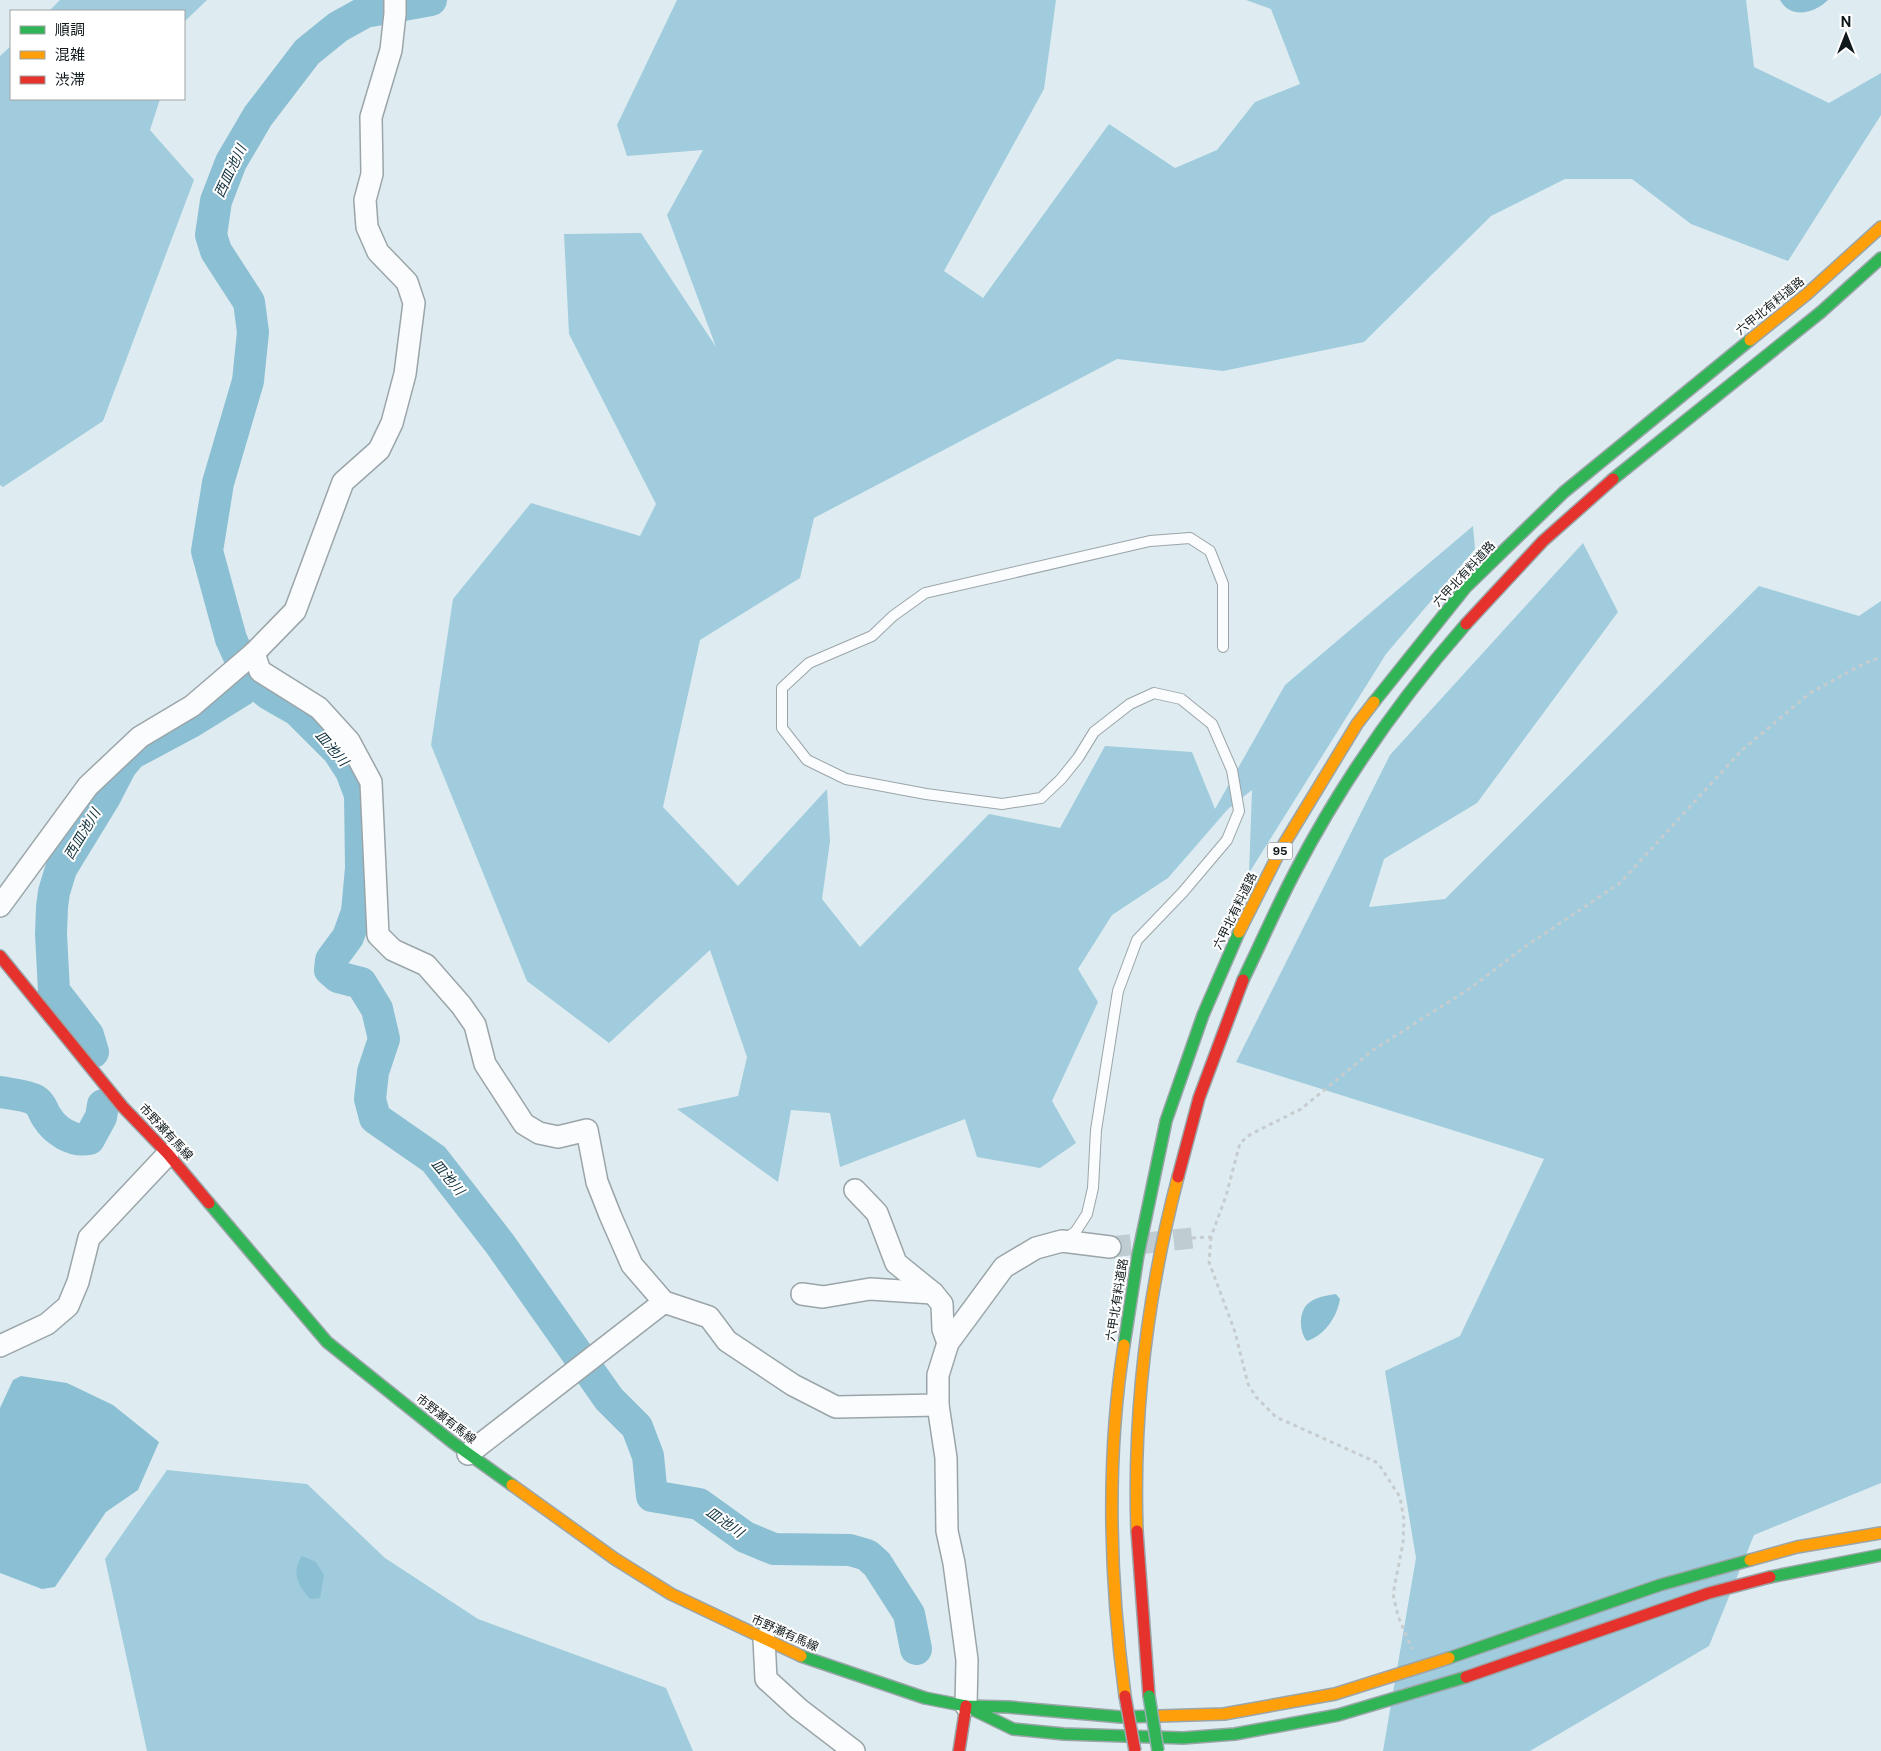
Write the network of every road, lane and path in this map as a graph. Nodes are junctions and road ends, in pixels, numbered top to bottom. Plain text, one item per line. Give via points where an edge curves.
1 (395, 7) edge
2 (1881, 227) edge
3 (1881, 258) edge
4 (1222, 647) dead end
5 (252, 655) junction
6 (1881, 657) edge
7 (0, 906) edge
8 (0, 956) edge
9 (168, 1154) junction
10 (855, 1190) dead end
11 (1211, 1237) junction
12 (1192, 1238) tunnel mouth
13 (1062, 1241) junction
14 (1110, 1247) tunnel mouth
15 (933, 1293) junction
16 (802, 1294) dead end
17 (664, 1302) junction
18 (948, 1343) junction
19 (0, 1346) edge
20 (938, 1404) junction
21 (468, 1454) junction
22 (1881, 1533) edge
23 (1881, 1555) edge
24 (764, 1640) junction
25 (1420, 1668) junction
26 (966, 1706) junction
27 (854, 1751) edge
28 (959, 1751) edge
29 (1135, 1751) edge
30 (1158, 1751) edge

1 - 5 street via 391,50 371,117 372,174 365,200 368,226 378,252 407,282 414,302 406,374 392,423 379,450 343,482 295,611
2 - 29 main road, 六甲北有料道路 / 95, bridge via 1807,294 1564,492 1466,588 1357,724 1277,857 1238,932 1203,1015 1166,1121 1120,1362 1114,1445 1116,1630
3 - 30 main road, 95, bridge via 1800,329 1592,497 1516,567 1465,623 1398,707 1345,784 1274,909 1212,1053 1175,1179 1151,1307 1137,1465 1142,1630
4 - 13 lane via 1222,584 1210,551 1190,538 1150,541 925,594 893,616 872,636 808,663 782,688 782,728 807,760 846,779 1002,804 1041,798 1078,758 1094,732 1130,704 1154,693 1181,699 1212,724 1232,770 1239,811 1227,840 1137,940 1118,991 1096,1130 1093,1188 1088,1214 1076,1231
5 - 7 street via 192,706 140,737 88,786
5 - 17 street via 260,671 319,708 349,741 371,782 378,935 393,950 426,965 462,1005 475,1025 485,1064 524,1124 540,1133 558,1137 587,1130 597,1182 632,1265
6 - 11 path via 1810,692 1741,752 1620,883 1523,948 1472,987 1373,1050 1301,1110 1251,1134 1240,1143
8 - 9 main road, 市野瀬有馬線 via 122,1106
9 - 19 street via 90,1238 68,1306 47,1324
9 - 21 main road, 市野瀬有馬線 via 328,1342
10 - 15 street via 877,1213 896,1263
11 - 12 path
11 - 25 path via 1209,1262 1235,1332 1248,1384 1256,1397 1276,1417 1378,1463 1400,1497 1403,1543 1393,1594 1398,1616
13 - 14 street
13 - 18 street via 1036,1248 1004,1268
15 - 16 street via 870,1289 823,1297
15 - 18 street via 942,1304 943,1329
17 - 20 street via 709,1317 727,1341 793,1385 836,1407
17 - 21 street
18 - 20 street via 938,1375
20 - 26 street via 946,1458 947,1531 967,1660
21 - 24 main road, 市野瀬有馬線 via 615,1559 671,1594
22 - 25 main road via 1797,1547 1660,1585
23 - 26 main road via 1803,1569 1709,1593 1454,1680 1338,1715 1235,1734 1182,1738 1013,1729
24 - 26 main road, 市野瀬有馬線 via 807,1659 879,1683 925,1698
24 - 27 street via 766,1679
25 - 26 main road via 1335,1694 1224,1714 1121,1717
26 - 28 main road

